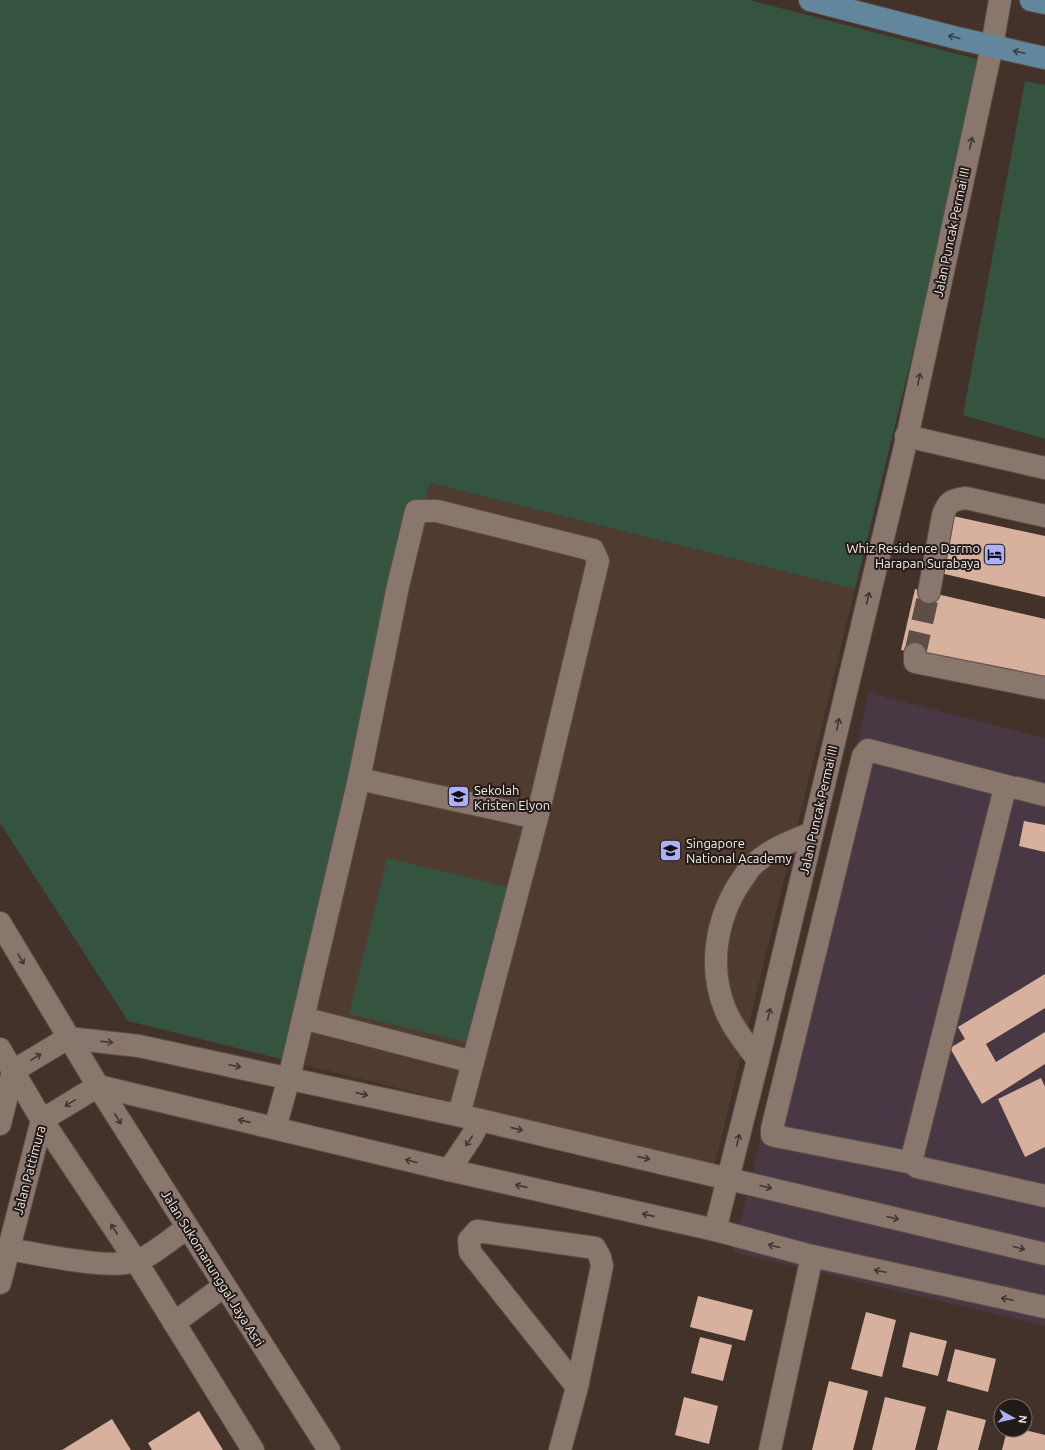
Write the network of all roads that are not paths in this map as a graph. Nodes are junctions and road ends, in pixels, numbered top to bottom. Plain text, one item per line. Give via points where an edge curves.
1 (810, 0) edge
2 (1000, 0) edge
3 (1031, 0) edge
4 (1045, 3) edge
5 (992, 46) junction
6 (1045, 58) edge
7 (907, 432) junction
8 (1045, 468) edge
9 (1045, 516) edge
10 (929, 592) tunnel mouth
11 (915, 654) dead end
12 (1045, 688) edge
13 (359, 779) junction
14 (1010, 787) junction
15 (1045, 795) edge
16 (537, 818) junction
17 (812, 833) junction
18 (0, 923) edge
19 (303, 1018) junction
20 (68, 1038) junction
21 (0, 1048) edge
22 (758, 1060) junction
23 (473, 1062) junction
24 (14, 1071) junction
25 (289, 1078) junction
26 (98, 1086) junction
27 (459, 1115) junction
28 (42, 1120) junction
29 (480, 1120) junction
30 (0, 1124) edge
31 (275, 1128) junction
32 (913, 1163) junction
33 (449, 1170) junction
34 (728, 1178) junction
35 (1045, 1196) edge
36 (187, 1228) junction
37 (714, 1230) junction
38 (8, 1249) junction
39 (1045, 1254) edge
40 (812, 1256) junction
41 (136, 1261) junction
42 (0, 1283) edge
43 (224, 1286) junction
44 (1045, 1307) edge
45 (174, 1323) junction
46 (577, 1387) junction
47 (253, 1450) edge
48 (329, 1450) edge
49 (560, 1450) edge
50 (770, 1450) edge

5 -> 1 main road
2 - 5 street, Jalan Puncak Permai III
3 - 4 main road
6 -> 5 main road
7 -> 5 street, Jalan Puncak Permai III
7 - 8 street
17 -> 7 street, Jalan Puncak Permai III
9 - 10 street via 966,498 954,500 947,505 943,515
11 - 12 street via 915,662
13 - 16 street
13 - 16 street via 398,586 416,512 437,511 593,550 598,561
13 - 19 street
14 - 15 street
14 - 32 street via 1005,788 912,1158
14 - 32 street via 868,750 863,756 772,1135
16 - 23 street
22 -> 17 street, Jalan Puncak Permai III
17 - 22 street via 787,842 752,865 733,893 719,927 716,979 725,1009
18 -> 20 street, Jalan Sukomanunggal Jaya Asri
19 - 23 street
19 - 25 street
24 -> 20 street
20 -> 25 street via 139,1046
20 - 26 street, Jalan Sukomanunggal Jaya Asri
21 - 24 street
34 -> 22 street, Jalan Puncak Permai III
23 - 27 street
24 - 28 street
24 - 30 street
25 -> 27 street
25 - 31 street
26 -> 28 street, Jalan Pattimura
31 -> 26 street
26 -> 36 street, Jalan Sukomanunggal Jaya Asri
27 - 29 street
28 - 38 street, Jalan Pattimura
41 -> 28 street
29 -> 33 street
29 -> 34 street
33 -> 31 street
32 - 35 street via 917,1167
37 -> 33 street
34 - 37 street, Jalan Puncak Permai III
34 -> 39 street
36 - 41 street via 146,1257
36 - 43 street, Jalan Sukomanunggal Jaya Asri
40 -> 37 street
38 - 41 street via 102,1263 122,1264
38 - 42 street, Jalan Pattimura
44 -> 40 street
40 - 50 street
41 - 45 street
43 - 45 street
43 - 48 street, Jalan Sukomanunggal Jaya Asri
45 - 47 street
46 - 46 street via 602,1266 595,1248 477,1231 469,1240 470,1252
46 - 49 street

